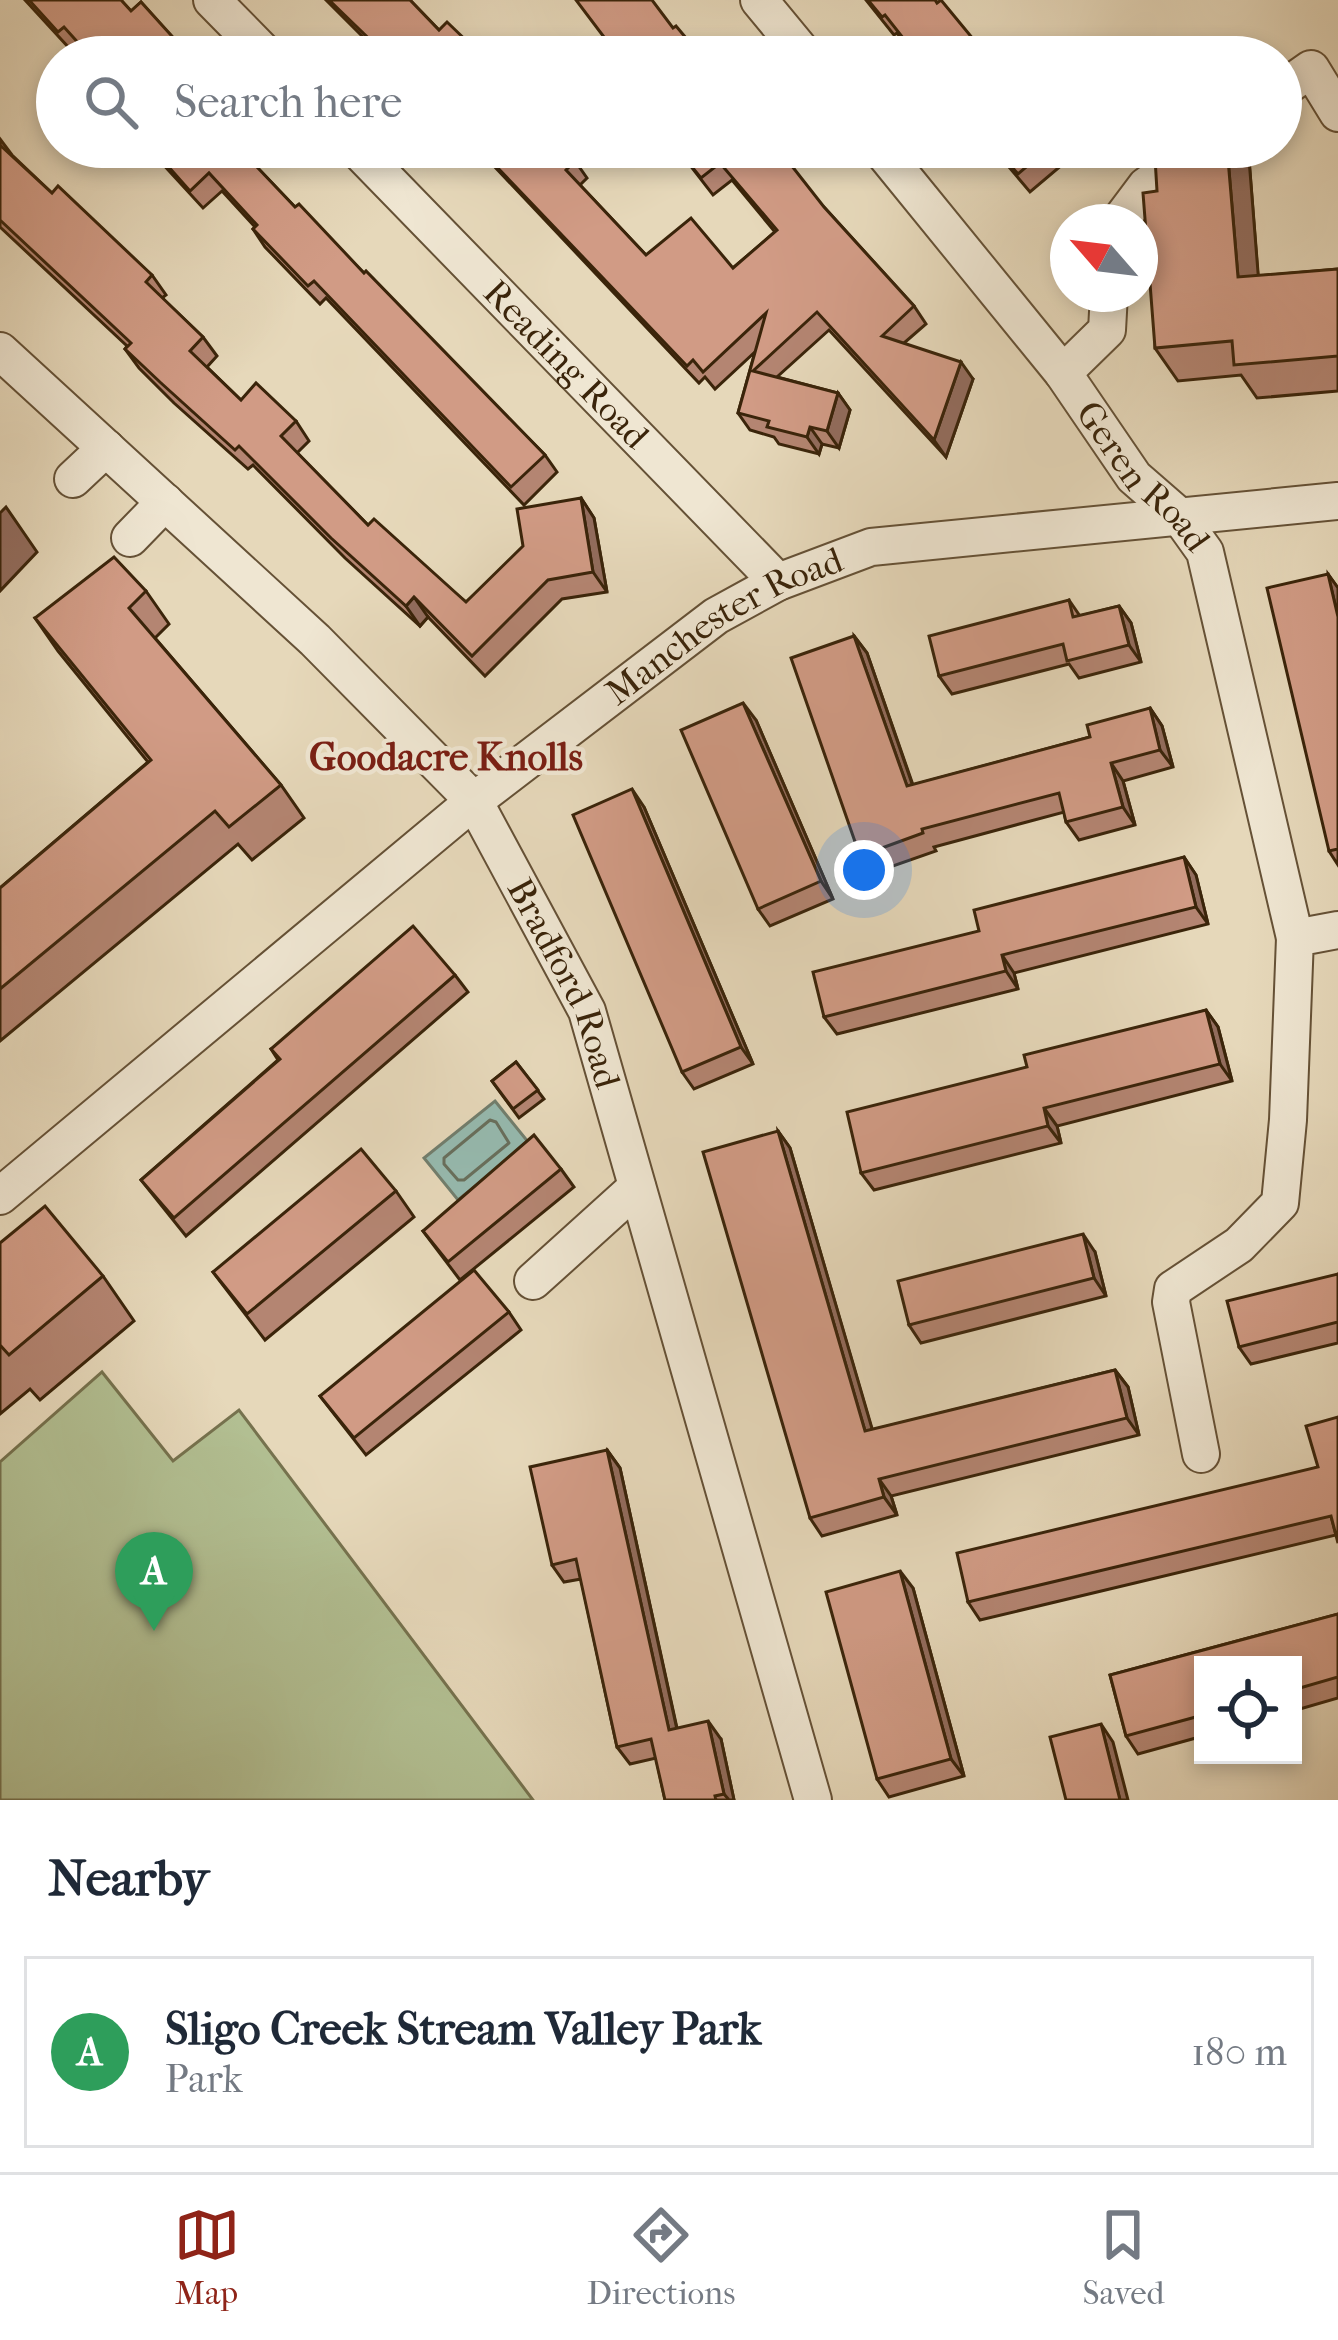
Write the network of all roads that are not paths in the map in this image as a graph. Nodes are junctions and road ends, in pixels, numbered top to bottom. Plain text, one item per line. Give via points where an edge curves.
1 (212, 0) edge
2 (759, 0) edge
3 (247, 36) edge
4 (789, 36) edge
5 (1302, 75) edge
6 (1338, 113) edge
7 (375, 168) edge
8 (896, 168) edge
9 (1172, 168) edge
10 (1133, 204) edge
11 (1108, 312) edge
12 (0, 351) edge
13 (1063, 373) junction
14 (106, 448) junction
15 (73, 479) dead end
16 (1338, 501) edge
17 (165, 502) junction
18 (1180, 517) junction
19 (130, 538) dead end
20 (778, 581) junction
21 (474, 801) junction
22 (1338, 930) edge
23 (1295, 938) junction
24 (638, 1187) junction
25 (0, 1196) edge
26 (533, 1281) dead end
27 (1201, 1454) dead end
28 (813, 1800) edge

1 - 3 street
2 - 4 street
5 - 6 street via 1311,69
7 - 20 street, Reading Road
8 - 13 street, Geren Road
9 - 10 street
11 - 13 street via 1107,330
12 - 14 street, Bradford Road
13 - 18 street, Geren Road via 1134,477
14 - 15 street
14 - 17 street, Bradford Road
16 - 18 street, Manchester Road
17 - 19 street
17 - 21 street, Bradford Road
18 - 20 street, Manchester Road via 871,547
18 - 23 street, Geren Road via 1204,552
20 - 21 street, Manchester Road via 716,616
21 - 24 street, Bradford Road via 587,1011
21 - 25 street, Manchester Road
22 - 23 street
23 - 27 street, Geren Road via 1280,1204 1239,1245 1180,1282 1171,1302
24 - 26 street
24 - 28 street, Bradford Road

